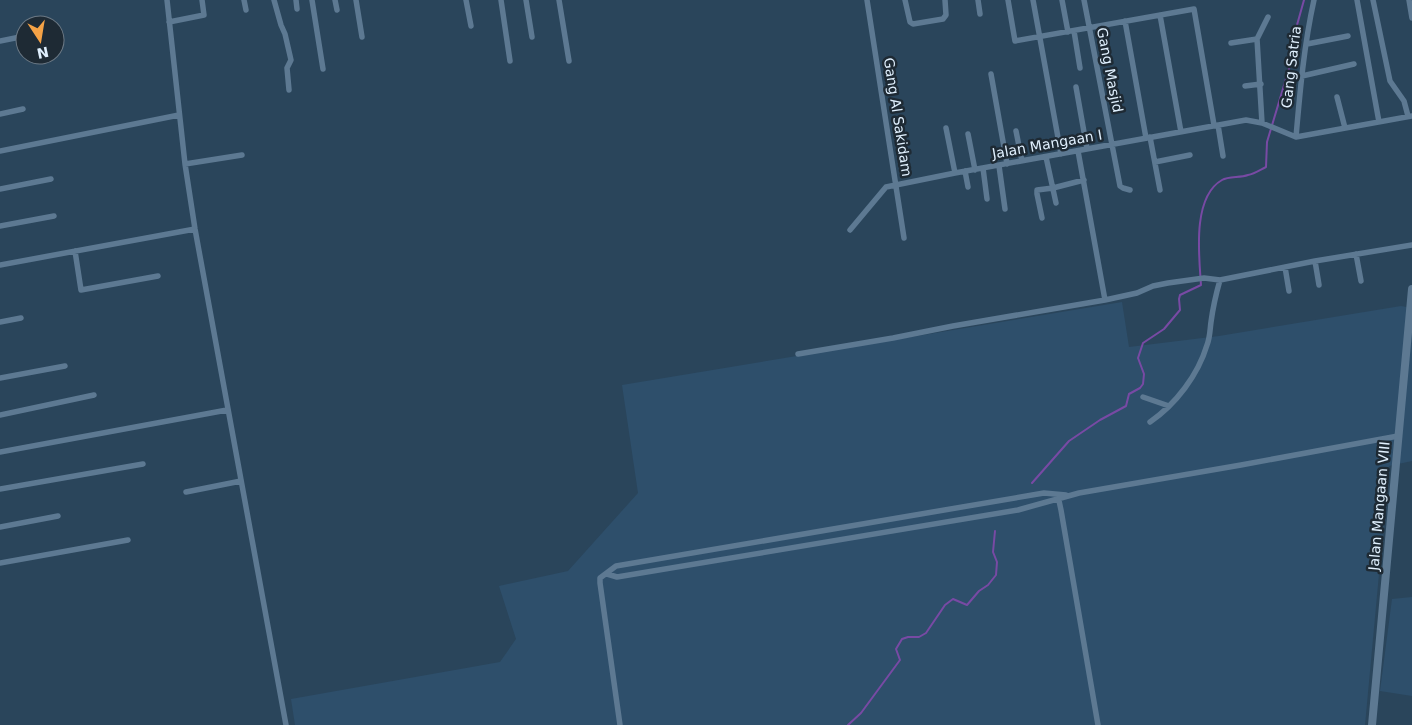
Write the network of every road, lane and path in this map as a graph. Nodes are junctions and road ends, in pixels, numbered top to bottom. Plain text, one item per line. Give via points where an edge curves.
1 (167, 0) edge
2 (202, 0) edge
3 (244, 0) edge
4 (274, 0) edge
5 (296, 0) edge
6 (312, 0) edge
7 (335, 0) edge
8 (356, 0) edge
9 (466, 0) edge
10 (501, 0) edge
11 (526, 0) edge
12 (559, 0) edge
13 (867, 0) edge
14 (905, 0) edge
15 (945, 0) edge
16 (978, 0) edge
17 (1008, 0) edge
18 (1033, 0) edge
19 (1062, 0) edge
20 (1084, 0) edge
21 (1314, 0) edge
22 (1358, 0) edge
23 (1373, 0) edge
24 (1409, 0) edge
25 (297, 9) dead end
26 (246, 10) dead end
27 (337, 10) dead end
28 (980, 14) dead end
29 (1160, 15) junction
30 (1268, 17) dead end
31 (1412, 18) edge
32 (172, 21) junction
33 (1125, 21) junction
34 (470, 26) dead end
35 (1090, 28) junction
36 (1071, 32) junction
37 (1348, 36) dead end
38 (362, 37) dead end
39 (532, 37) dead end
40 (1040, 37) junction
41 (15, 38) edge
42 (1258, 39) junction
43 (0, 41) edge
44 (1231, 43) dead end
45 (1307, 44) junction
46 (569, 61) dead end
47 (510, 62) dead end
48 (1354, 64) dead end
49 (1080, 68) dead end
50 (323, 69) dead end
51 (991, 74) dead end
52 (1302, 76) junction
53 (1260, 84) junction
54 (1076, 86) dead end
55 (1245, 86) dead end
56 (289, 90) dead end
57 (1338, 97) dead end
58 (23, 109) dead end
59 (0, 114) edge
60 (179, 115) junction
61 (1410, 116) edge
62 (1379, 122) junction
63 (1216, 125) junction
64 (1267, 125) junction
65 (946, 128) dead end
66 (1345, 128) junction
67 (1016, 131) dead end
68 (1181, 132) junction
69 (968, 134) dead end
70 (1148, 137) junction
71 (1296, 137) junction
72 (1112, 145) junction
73 (1087, 149) junction
74 (0, 151) edge
75 (1078, 151) junction
76 (1061, 154) junction
77 (242, 155) dead end
78 (1190, 155) dead end
79 (1222, 156) dead end
80 (1046, 158) junction
81 (1022, 161) junction
82 (1155, 162) junction
83 (185, 164) junction
84 (1007, 164) junction
85 (999, 166) junction
86 (983, 168) junction
87 (976, 170) junction
88 (965, 171) junction
89 (955, 173) junction
90 (51, 179) dead end
91 (1084, 180) junction
92 (897, 184) junction
93 (968, 188) dead end
94 (1053, 188) junction
95 (0, 189) edge
96 (1130, 190) dead end
97 (1160, 190) dead end
98 (987, 199) dead end
99 (1056, 203) dead end
100 (1004, 209) dead end
101 (54, 216) dead end
102 (1042, 218) dead end
103 (0, 226) edge
104 (195, 229) junction
105 (850, 230) dead end
106 (904, 238) dead end
107 (1412, 245) edge
108 (75, 251) junction
109 (1356, 254) junction
110 (1315, 261) junction
111 (0, 265) edge
112 (1284, 267) junction
113 (158, 276) dead end
114 (1220, 280) junction
115 (1361, 281) dead end
116 (1319, 286) dead end
117 (1412, 289) edge
118 (1289, 291) dead end
119 (1106, 300) junction
120 (21, 318) dead end
121 (0, 322) edge
122 (798, 354) dead end
123 (65, 366) dead end
124 (0, 378) edge
125 (94, 395) dead end
126 (1143, 397) dead end
127 (1169, 406) junction
128 (227, 410) junction
129 (0, 415) edge
130 (1150, 422) dead end
131 (1398, 436) junction
132 (0, 452) edge
133 (143, 464) dead end
134 (241, 481) junction
135 (0, 489) edge
136 (186, 492) dead end
137 (1058, 496) junction
138 (58, 516) dead end
139 (0, 527) edge
140 (128, 540) dead end
141 (0, 563) edge
142 (607, 574) junction
143 (286, 725) edge
144 (620, 725) edge
145 (1098, 725) edge
146 (1372, 725) edge

1 - 32 street
2 - 32 street via 204,15
3 - 26 street
4 - 56 street via 291,60 287,70
5 - 25 street
6 - 50 street
7 - 27 street
8 - 38 street
9 - 34 street
10 - 47 street
11 - 39 street
12 - 46 street
13 - 92 street, Gang Al Sakidam
14 - 15 street via 913,24 943,19 946,15
16 - 28 street
17 - 40 street via 1014,41
18 - 40 street
19 - 36 street
20 - 35 street, Gang Masjid
21 - 45 street, Gang Satria
22 - 62 street
23 - 61 street via 1390,81
24 - 31 street
29 - 33 street
29 - 63 street via 1194,8
29 - 68 street
30 - 42 street
32 - 60 street
33 - 35 street
33 - 70 street
35 - 36 street
35 - 72 street, Gang Masjid
36 - 40 street
36 - 49 street
37 - 45 street
40 - 76 street
41 - 43 street
42 - 44 street
42 - 53 street
45 - 52 street, Gang Satria
48 - 52 street
51 - 84 street
52 - 71 street, Gang Satria
53 - 55 street
53 - 64 street
54 - 73 street
57 - 66 street
58 - 59 street
60 - 74 street
60 - 83 street
61 - 62 street
62 - 66 street
63 - 64 street, Jalan Mangaan I via 1246,120
63 - 68 street, Jalan Mangaan I
63 - 79 street
64 - 71 street, Jalan Mangaan I
65 - 89 street
66 - 71 street
67 - 81 street
68 - 70 street, Jalan Mangaan I
69 - 87 street
70 - 72 street, Jalan Mangaan I
70 - 82 street
72 - 73 street, Jalan Mangaan I
72 - 96 street, Gang Masjid via 1120,186
73 - 75 street, Jalan Mangaan I
75 - 76 street, Jalan Mangaan I
75 - 91 street
76 - 80 street, Jalan Mangaan I
77 - 83 street
78 - 82 street
80 - 81 street, Jalan Mangaan I
80 - 94 street
81 - 84 street, Jalan Mangaan I
82 - 97 street
83 - 104 street
84 - 85 street, Jalan Mangaan I
85 - 86 street, Jalan Mangaan I
85 - 100 street
86 - 87 street, Jalan Mangaan I
86 - 98 street
87 - 88 street, Jalan Mangaan I
88 - 89 street, Jalan Mangaan I
88 - 93 street
89 - 92 street, Jalan Mangaan I
90 - 95 street
91 - 94 street
91 - 119 street
92 - 105 street, Jalan Mangaan I via 884,188
92 - 106 street, Gang Al Sakidam
94 - 99 street
94 - 102 street via 1037,191
101 - 103 street
104 - 108 street
104 - 128 street
107 - 109 street
108 - 111 street
108 - 113 street via 81,290
109 - 110 street
109 - 115 street
110 - 112 street
110 - 116 street
112 - 114 street
112 - 118 street
114 - 119 street via 1201,278 1154,286
114 - 127 street via 1203,357 1183,391
117 - 131 street, Jalan Mangaan VIII
119 - 122 street
120 - 121 street
123 - 124 street
125 - 129 street
126 - 127 street
127 - 130 street
128 - 132 street
128 - 134 street
131 - 137 street
131 - 146 street, Jalan Mangaan VIII
133 - 135 street
134 - 136 street
134 - 143 street
137 - 142 street via 1018,510 627,576
137 - 142 street via 1044,493 616,566
137 - 145 street
138 - 139 street
140 - 141 street
142 - 144 street via 600,578 600,583

